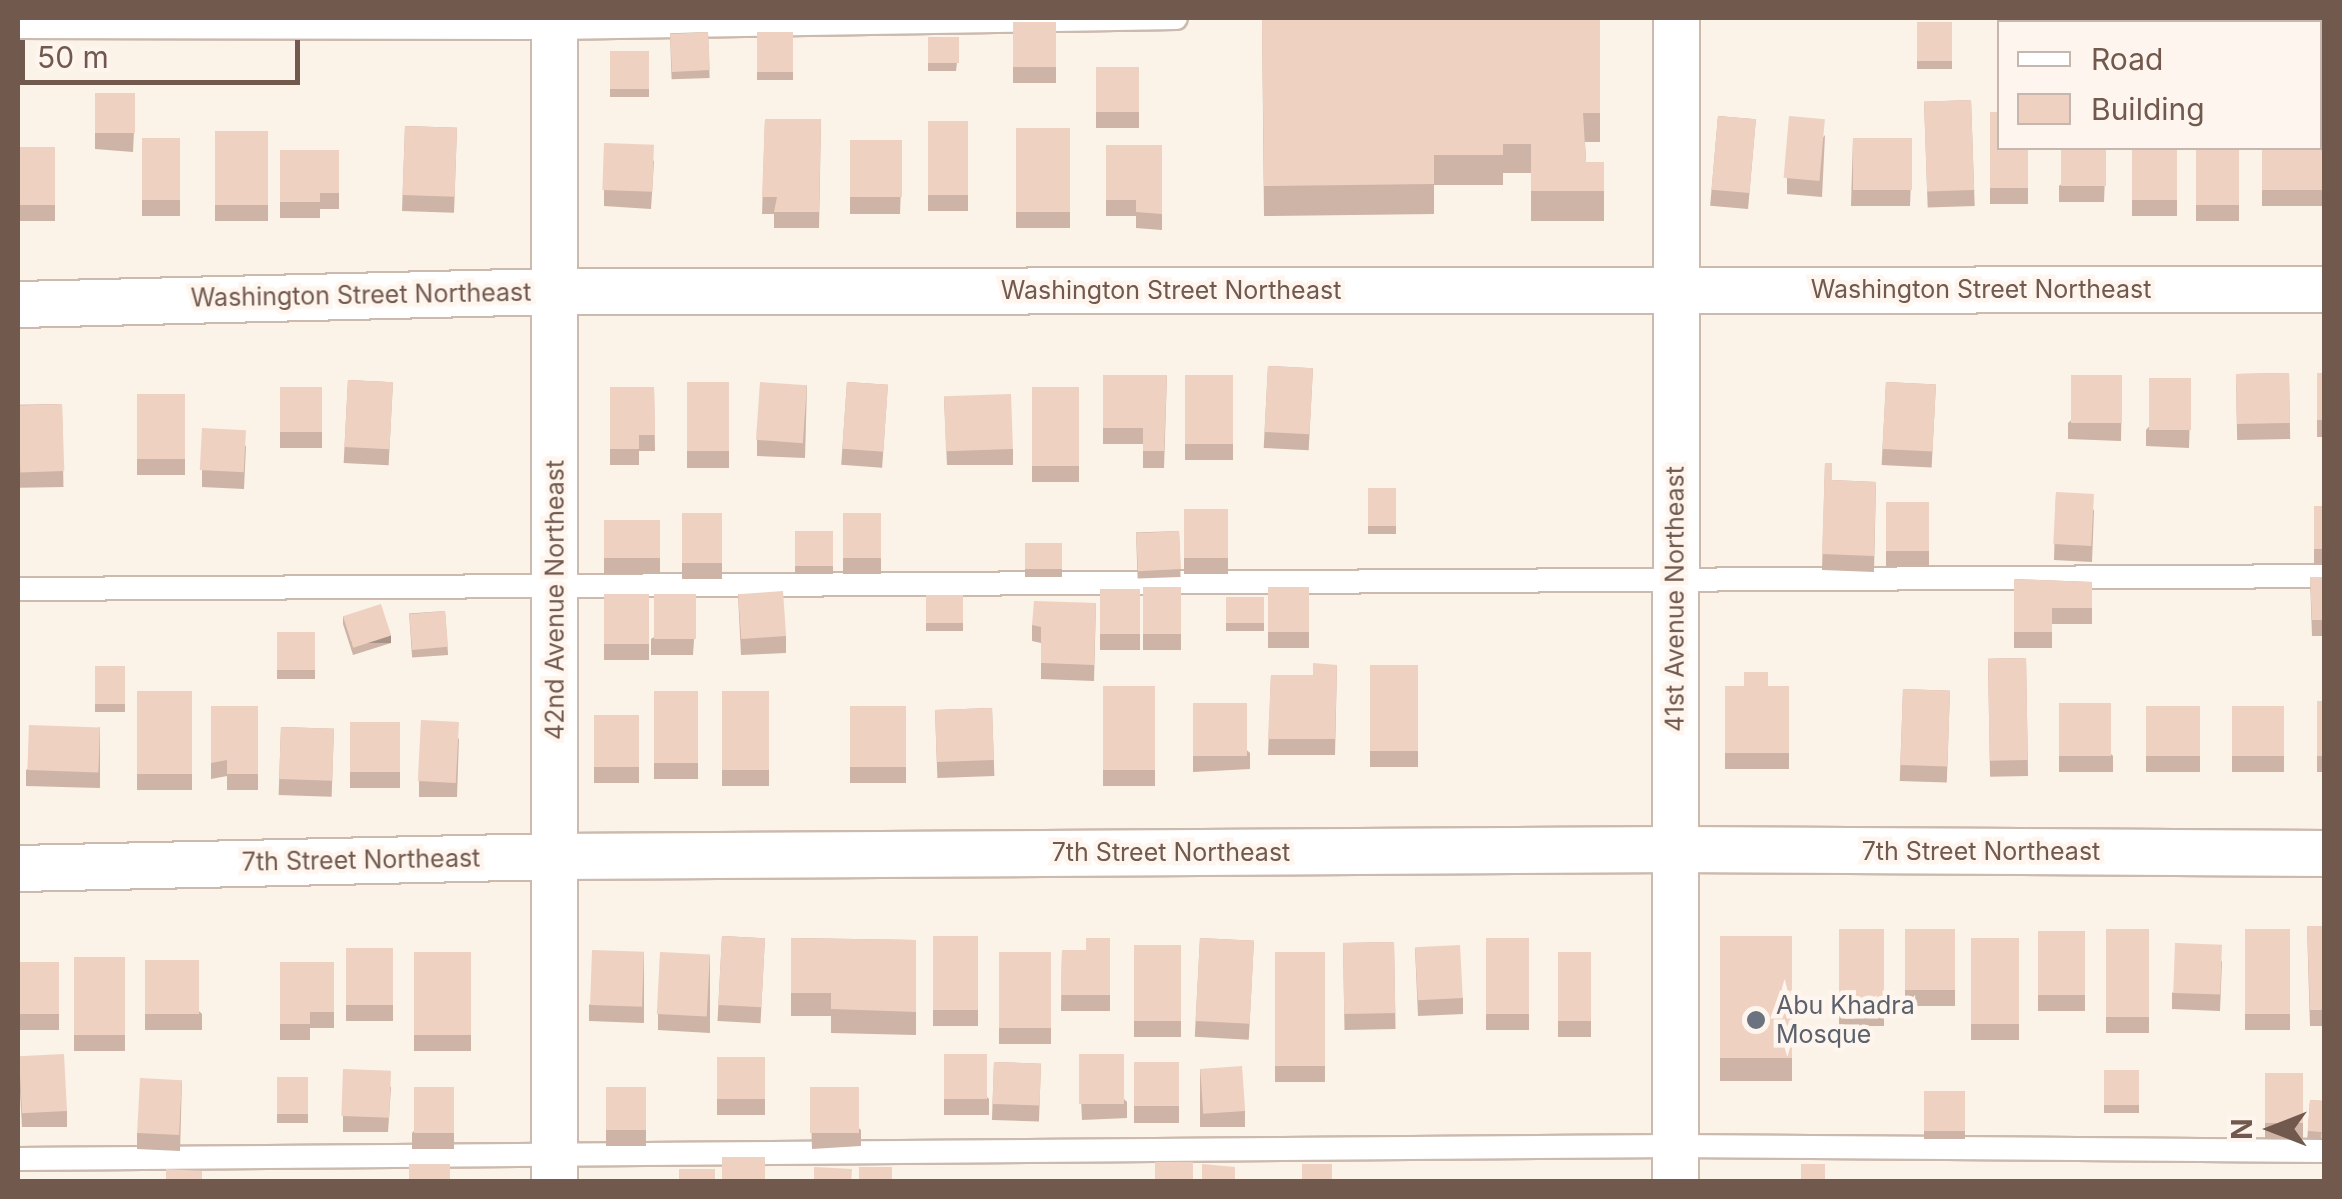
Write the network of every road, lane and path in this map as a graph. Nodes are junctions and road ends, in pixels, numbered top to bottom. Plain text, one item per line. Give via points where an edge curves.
1 (1176, 18) edge
2 (1676, 18) edge
3 (554, 23) edge
4 (18, 27) edge
5 (2324, 289) edge
6 (1676, 290) junction
7 (554, 291) junction
8 (18, 304) edge
9 (2324, 576) edge
10 (1675, 579) junction
11 (555, 586) junction
12 (18, 590) edge
13 (1675, 848) junction
14 (2324, 853) edge
15 (555, 856) junction
16 (18, 868) edge
17 (2324, 1151) edge
18 (18, 1159) edge
19 (1675, 1164) edge
20 (554, 1168) edge

1 - 3 lane
2 - 6 street, 41st Avenue Northeast
3 - 4 lane
3 - 7 street, 42nd Avenue Northeast
5 - 6 street, Washington Street Northeast
6 - 7 street, Washington Street Northeast
6 - 10 street, 41st Avenue Northeast
7 - 8 street, Washington Street Northeast
7 - 11 street, 42nd Avenue Northeast
9 - 10 lane
10 - 11 lane
10 - 13 street, 41st Avenue Northeast
11 - 12 lane
11 - 15 street, 42nd Avenue Northeast
13 - 14 street, 7th Street Northeast
13 - 15 street, 7th Street Northeast
13 - 19 street, 41st Avenue Northeast
15 - 16 street, 7th Street Northeast
15 - 20 street, 42nd Avenue Northeast
17 - 19 lane
18 - 20 lane
19 - 20 lane

